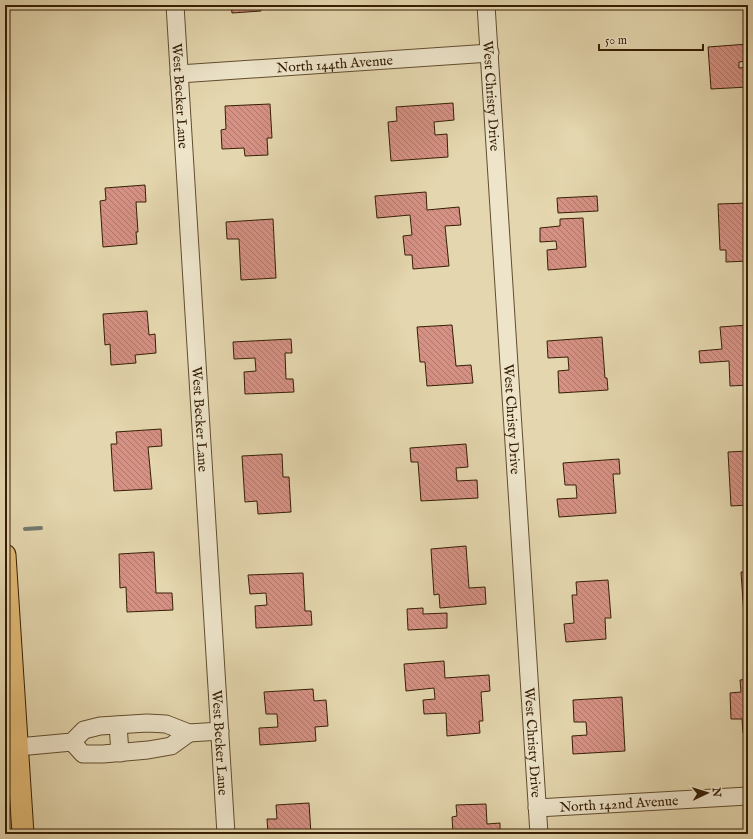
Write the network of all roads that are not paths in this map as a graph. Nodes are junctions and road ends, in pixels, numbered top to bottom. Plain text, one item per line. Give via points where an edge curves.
1 (175, 5) edge
2 (486, 5) edge
3 (490, 53) junction
4 (179, 74) junction
5 (5, 554) edge
6 (8, 648) edge
7 (118, 725) junction
8 (220, 731) junction
9 (189, 733) junction
10 (72, 742) junction
11 (11, 749) edge
12 (120, 753) junction
13 (748, 796) edge
14 (537, 808) junction
15 (23, 834) edge
16 (226, 834) edge
17 (539, 834) edge

1 - 4 street, West Becker Lane
2 - 3 street, West Christy Drive
3 - 4 street, North 144th Avenue
3 - 14 street, West Christy Drive
4 - 8 street, West Becker Lane
5 - 6 main road
6 - 11 main road
7 - 9 street via 166,724
7 - 10 street via 84,730
7 - 12 street
8 - 9 street
8 - 16 street, West Becker Lane
9 - 12 street via 171,746
10 - 11 street
10 - 12 street via 83,754
11 - 15 main road
13 - 14 street, North 142nd Avenue
14 - 17 street, West Christy Drive

